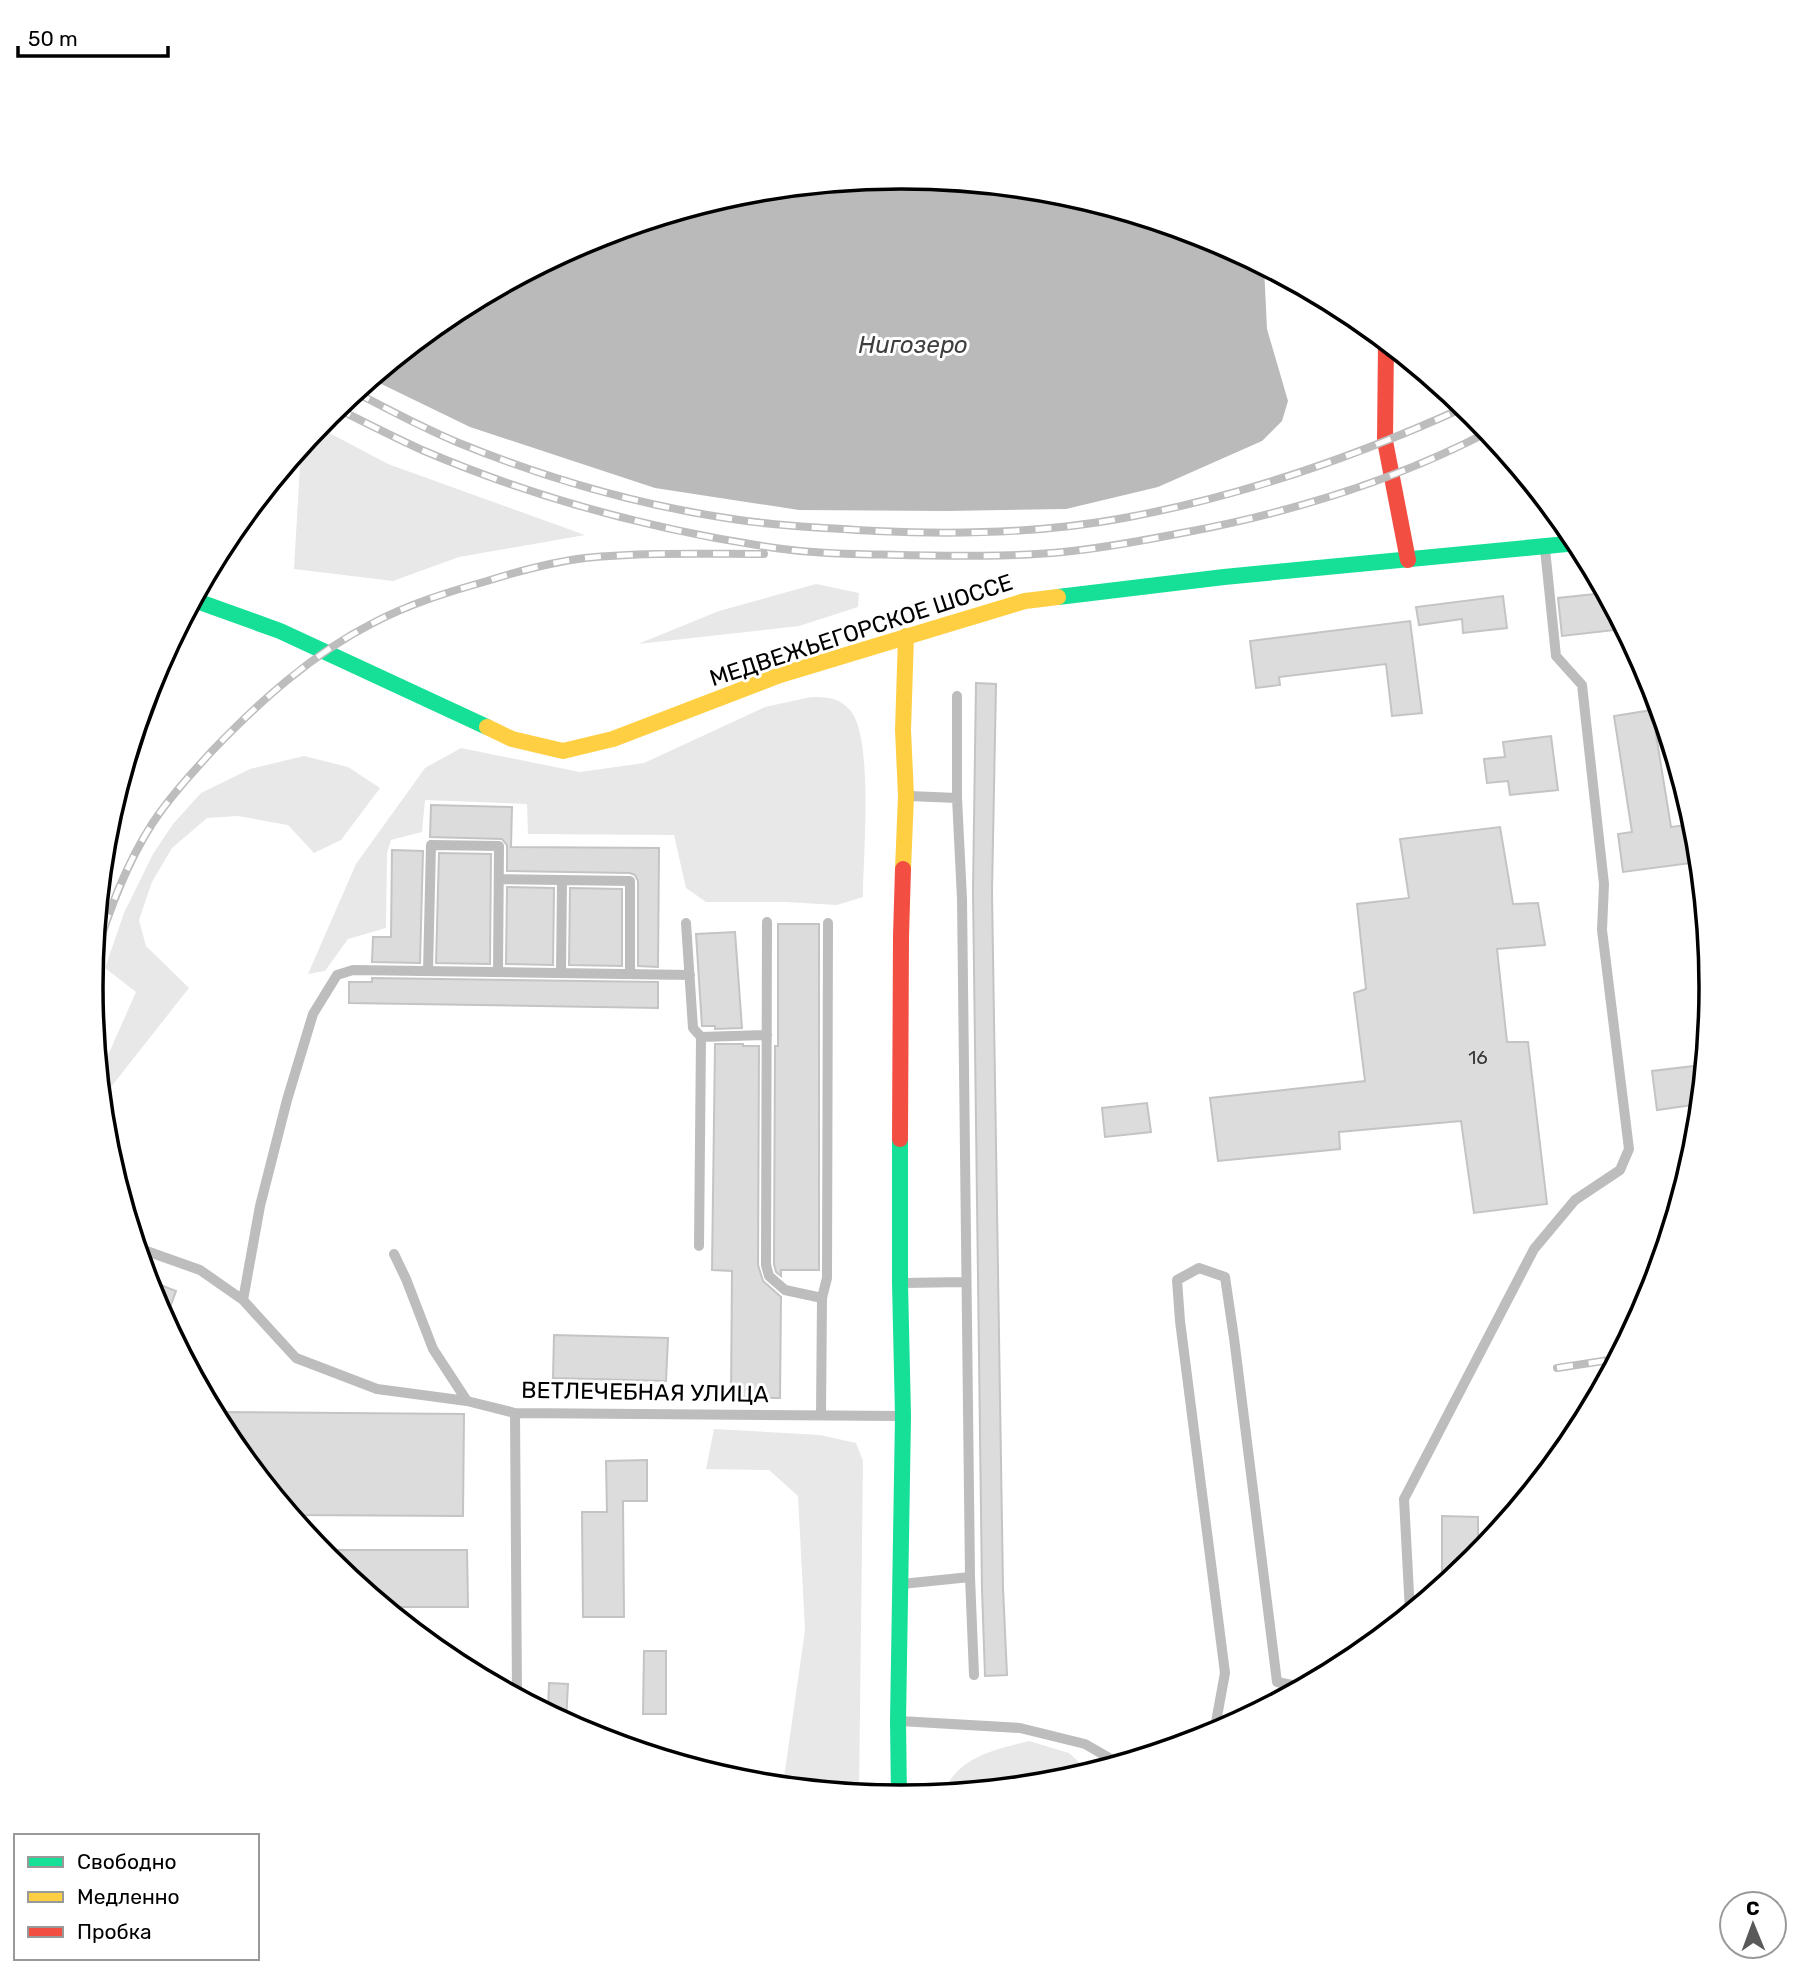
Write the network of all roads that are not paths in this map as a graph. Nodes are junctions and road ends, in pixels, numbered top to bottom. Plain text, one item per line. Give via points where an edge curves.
1 (1386, 353) edge
2 (1564, 544) edge
3 (1545, 547) junction
4 (1408, 560) junction
5 (202, 603) edge
6 (906, 636) junction
7 (957, 696) dead end
8 (906, 796) junction
9 (957, 798) junction
10 (499, 880) junction
11 (562, 880) junction
12 (767, 922) dead end
13 (686, 923) dead end
14 (828, 923) dead end
15 (428, 971) junction
16 (498, 972) junction
17 (561, 973) junction
18 (630, 974) junction
19 (690, 975) junction
20 (767, 1035) junction
21 (701, 1037) junction
22 (699, 1246) dead end
23 (149, 1252) edge
24 (394, 1254) dead end
25 (965, 1282) junction
26 (900, 1283) junction
27 (822, 1298) junction
28 (243, 1300) junction
29 (467, 1401) junction
30 (514, 1413) junction
31 (821, 1415) junction
32 (903, 1416) junction
33 (970, 1577) junction
34 (900, 1584) junction
35 (1410, 1601) edge
36 (974, 1675) dead end
37 (1288, 1684) edge
38 (517, 1686) edge
39 (1216, 1719) edge
40 (898, 1721) junction
41 (1108, 1758) edge
42 (900, 1785) edge

1 - 4 street via 1385,441
2 - 3 street, МЕДВЕЖЬЕГОРСКОЕ ШОССЕ
3 - 4 street, МЕДВЕЖЬЕГОРСКОЕ ШОССЕ
3 - 35 lane via 1556,656 1582,685 1604,884 1602,930 1629,1149 1620,1170 1575,1200 1534,1249 1405,1499
4 - 6 street, МЕДВЕЖЬЕГОРСКОЕ ШОССЕ via 1025,601
5 - 6 street, МЕДВЕЖЬЕГОРСКОЕ ШОССЕ via 279,631 512,739 563,751 613,739 780,675
6 - 8 street
7 - 9 lane
8 - 9 lane
8 - 26 street
9 - 25 lane
10 - 11 lane
10 - 15 lane via 499,846 431,845
10 - 16 lane
11 - 17 lane
11 - 18 lane via 629,881
12 - 20 lane
13 - 19 lane
14 - 27 lane via 827,1278
15 - 16 lane
15 - 28 lane via 353,970 337,975 313,1014 260,1206
16 - 17 lane
17 - 18 lane
18 - 19 lane
19 - 21 lane via 693,1028
20 - 21 lane
20 - 27 lane via 766,1265 769,1276 785,1290
21 - 22 lane
23 - 28 lane, ВЕТЛЕЧЕБНАЯ УЛИЦА via 200,1270
24 - 29 lane via 433,1349
25 - 26 lane
25 - 33 lane
26 - 32 street
27 - 31 lane
28 - 29 lane, ВЕТЛЕЧЕБНАЯ УЛИЦА via 296,1358 377,1389
29 - 30 lane, ВЕТЛЕЧЕБНАЯ УЛИЦА
30 - 31 lane, ВЕТЛЕЧЕБНАЯ УЛИЦА
30 - 38 lane
31 - 32 lane, ВЕТЛЕЧЕБНАЯ УЛИЦА
32 - 34 street
33 - 34 lane
33 - 36 lane
34 - 40 street
37 - 39 lane via 1277,1682 1224,1276 1199,1268 1177,1280 1224,1673
40 - 41 lane via 1020,1728 1085,1744
40 - 42 street

